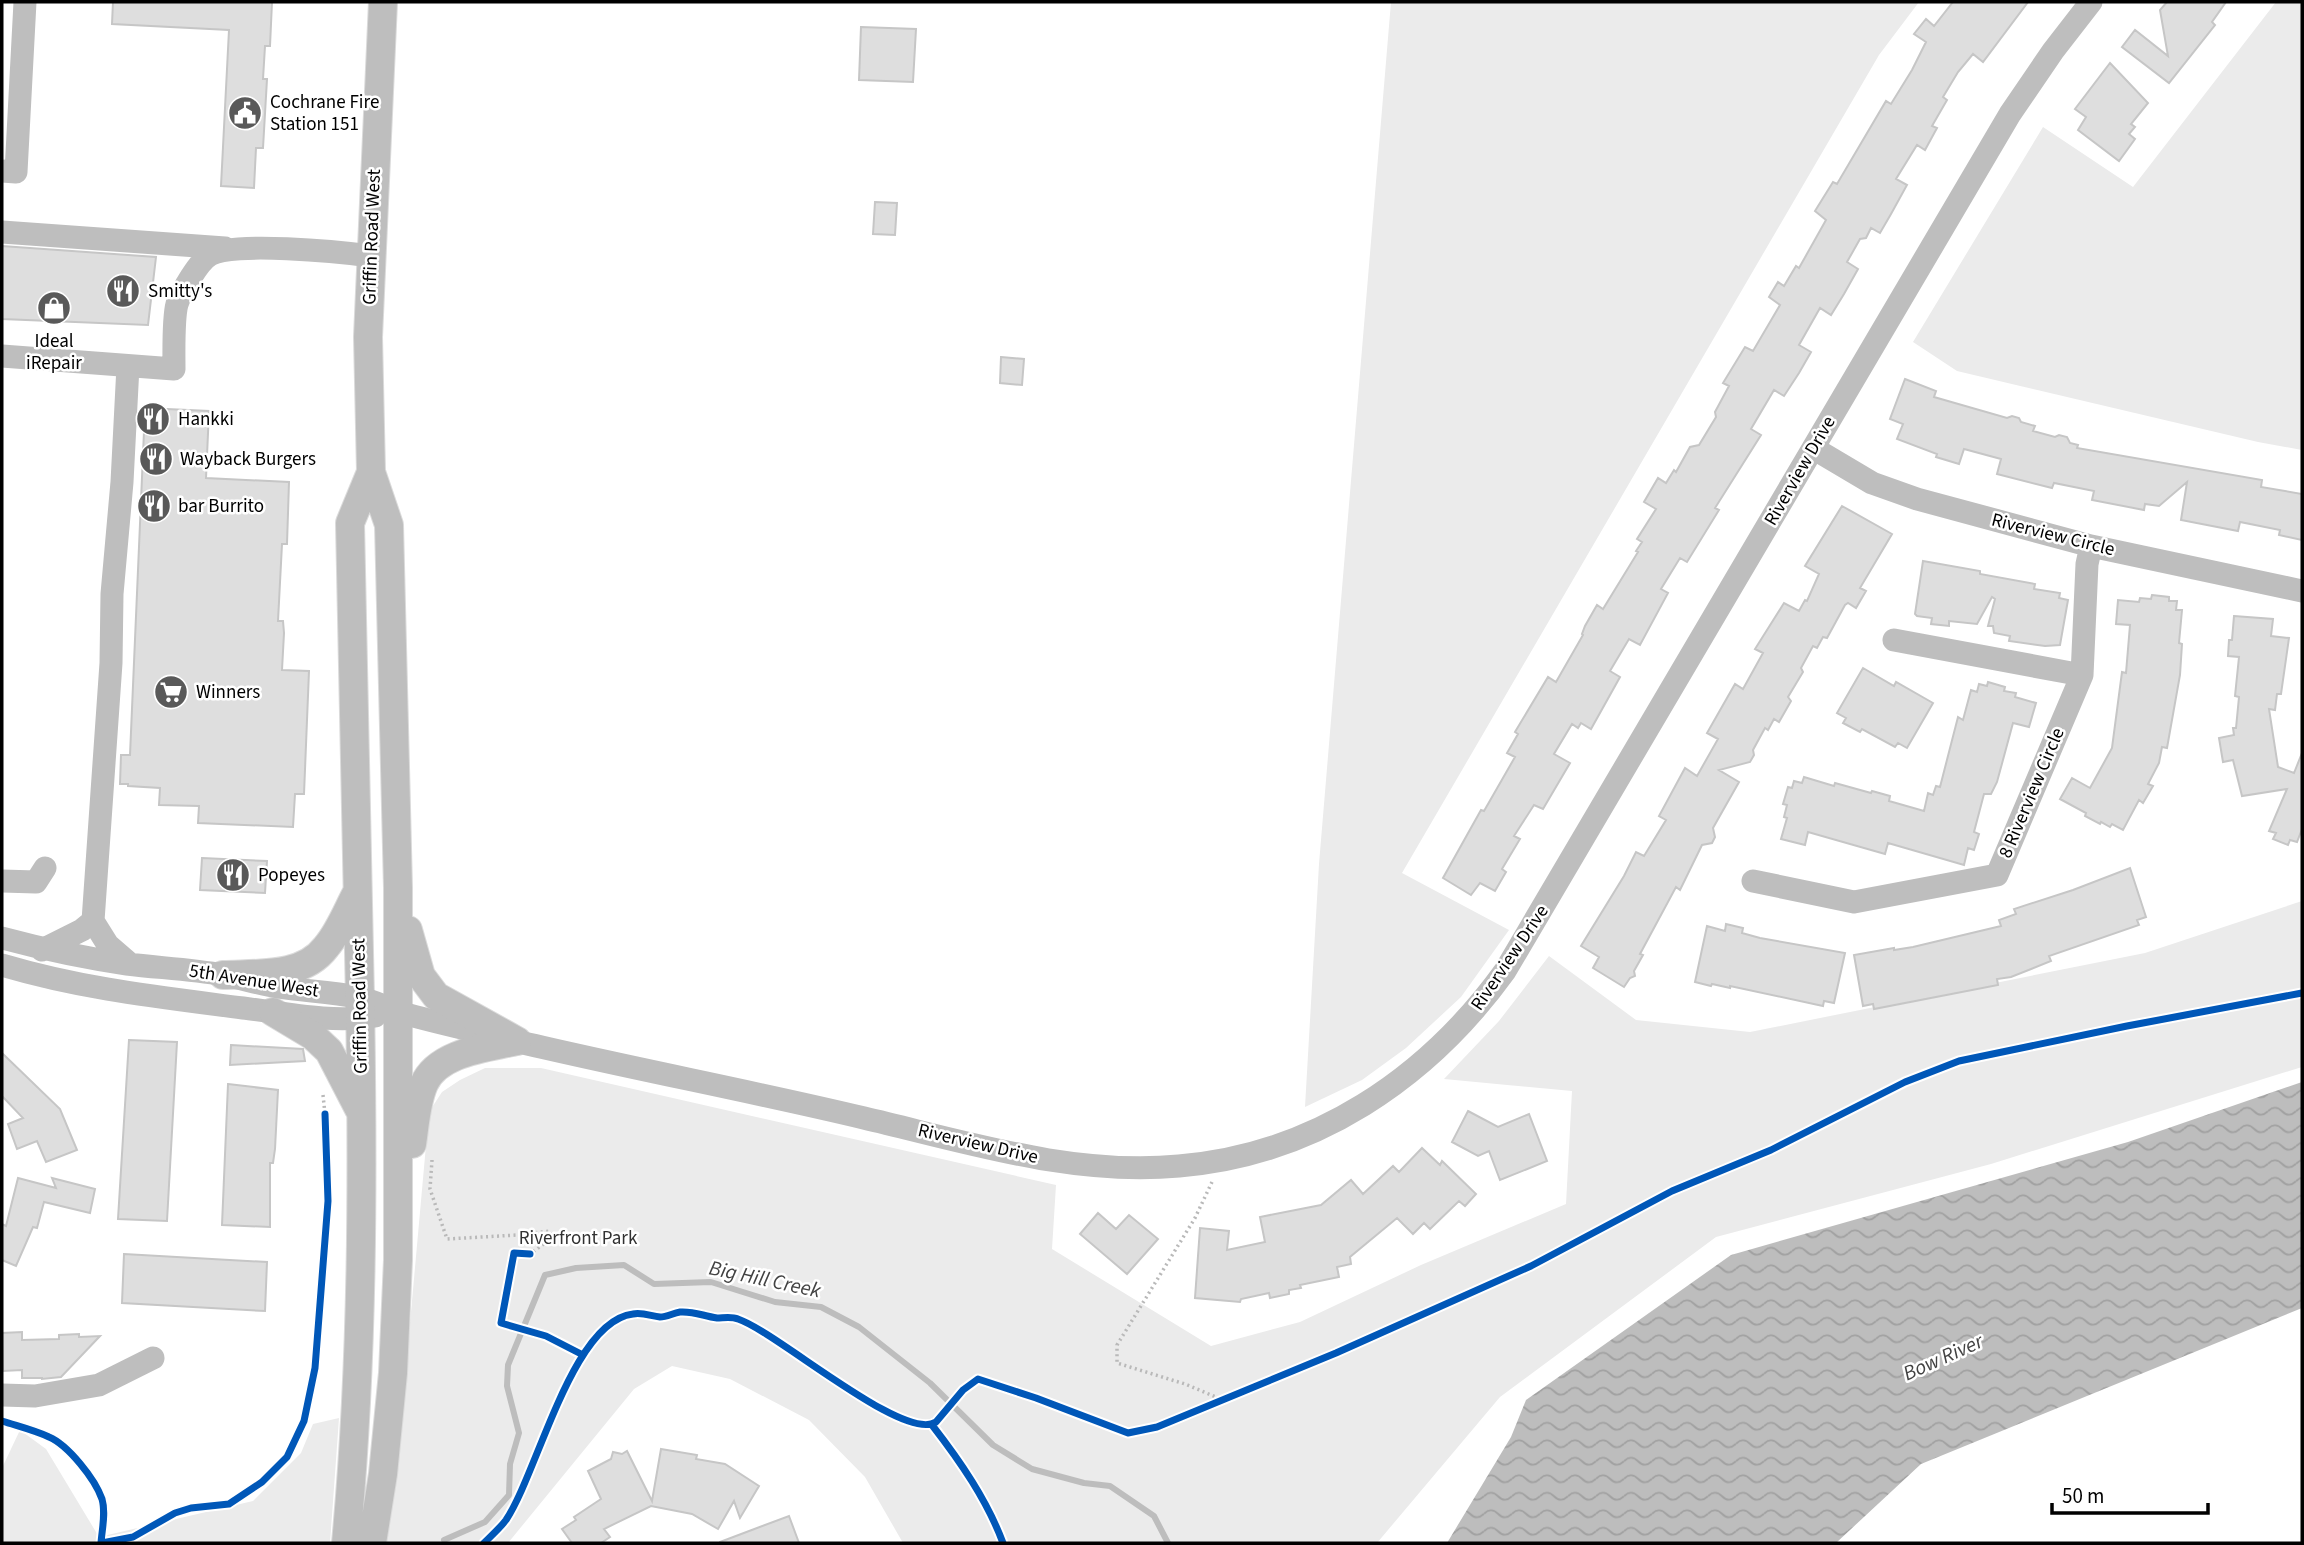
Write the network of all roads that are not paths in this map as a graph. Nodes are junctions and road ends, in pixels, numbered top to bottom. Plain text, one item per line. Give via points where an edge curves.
1 (25, 2) edge
2 (383, 2) edge
3 (2091, 2) edge
4 (2, 171) edge
5 (2, 232) edge
6 (228, 249) junction
7 (370, 256) junction
8 (2, 356) edge
9 (128, 366) junction
10 (1813, 448) junction
11 (371, 472) junction
12 (2091, 546) junction
13 (2302, 591) edge
14 (1894, 640) dead end
15 (2082, 675) junction
16 (45, 868) dead end
17 (2, 881) edge
18 (1753, 881) dead end
19 (398, 888) junction
20 (358, 891) junction
21 (93, 921) junction
22 (2, 938) edge
23 (42, 950) junction
24 (130, 964) junction
25 (2, 965) edge
26 (223, 975) junction
27 (360, 1008) junction
28 (273, 1012) junction
29 (398, 1012) junction
30 (517, 1041) junction
31 (361, 1113) junction
32 (398, 1205) junction
33 (153, 1358) dead end
34 (2, 1395) edge
35 (346, 1543) edge
36 (372, 1543) edge

1 - 4 street via 16,172
2 - 7 main road, Griffin Road West
3 - 10 street, Riverview Drive via 2010,114
5 - 6 street
6 - 7 street
6 - 9 street via 209,255 177,304 174,369
7 - 11 main road, Griffin Road West
8 - 9 street
9 - 21 street
10 - 12 street, Riverview Circle via 1890,491
10 - 30 street, Riverview Drive via 1528,935 1488,995 1438,1049 1405,1075 1304,1136 1215,1161 1104,1168 1023,1156
11 - 19 main road, Griffin Road West via 389,525
11 - 20 main road, Griffin Road West via 350,523
12 - 13 street, Riverview Circle
12 - 15 street, 8 Riverview Circle
14 - 15 street
15 - 18 street, 8 Riverview Circle via 1997,875 1854,902
16 - 17 street via 36,882
19 - 29 main road, Griffin Road West
19 - 30 main road via 416,964 427,985 436,996
20 - 26 main road via 333,938 316,958 279,972
20 - 27 main road, Griffin Road West
21 - 23 street
21 - 24 street via 108,945
22 - 23 street, 5th Avenue West
23 - 24 street, 5th Avenue West
24 - 26 street, 5th Avenue West
25 - 28 street, 5th Avenue West via 86,987
26 - 27 street, 5th Avenue West
27 - 28 street, 5th Avenue West
27 - 29 street, 5th Avenue West
27 - 31 main road, Griffin Road West
28 - 31 main road via 313,1036 328,1051
29 - 30 street, Riverview Drive
29 - 32 main road, Griffin Road West
30 - 32 main road via 462,1055 428,1078
31 - 35 main road, Griffin Road West via 357,1368
32 - 36 main road, Griffin Road West via 393,1373
33 - 34 street via 99,1385 35,1396

